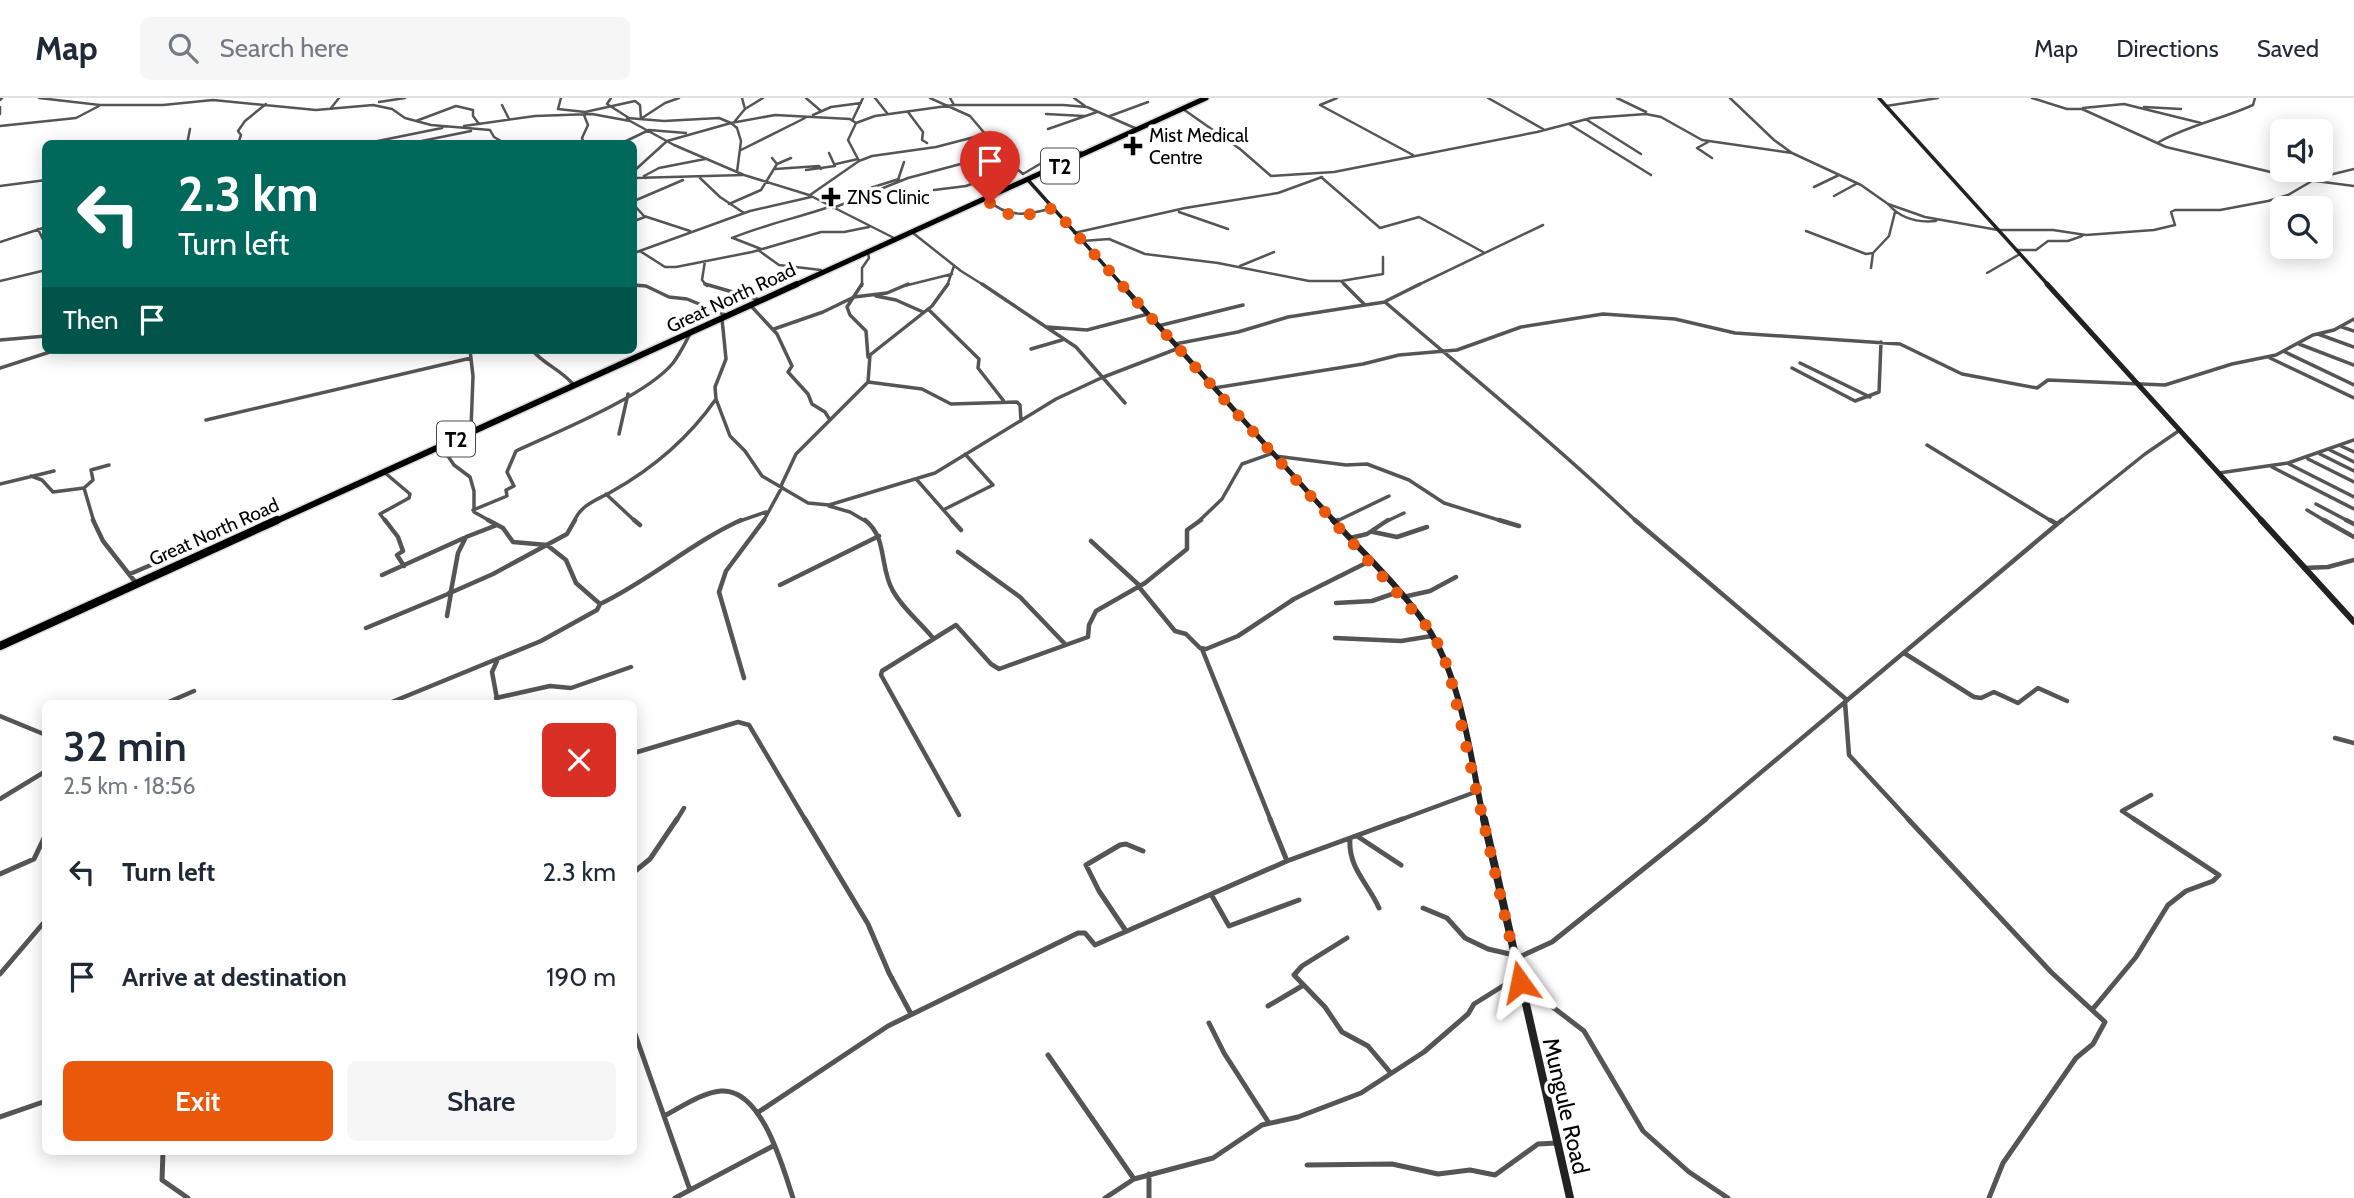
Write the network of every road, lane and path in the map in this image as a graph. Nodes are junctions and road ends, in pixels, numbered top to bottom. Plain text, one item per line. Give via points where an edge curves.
1 (39, 98) edge
2 (159, 98) edge
3 (339, 98) edge
4 (387, 98) edge
5 (405, 98) edge
6 (561, 98) edge
7 (611, 98) edge
8 (680, 98) edge
9 (742, 98) edge
10 (763, 98) edge
11 (806, 98) edge
12 (875, 98) edge
13 (930, 98) edge
14 (950, 98) edge
15 (1074, 98) edge
16 (1144, 98) edge
17 (1204, 98) edge
18 (1337, 98) edge
19 (1489, 98) edge
20 (1499, 98) edge
21 (1617, 98) edge
22 (1730, 98) edge
23 (1878, 98) edge
24 (1938, 98) edge
25 (2032, 98) edge
26 (2255, 98) edge
27 (204, 99) edge
28 (2103, 99) edge
29 (2110, 99) edge
30 (862, 100) edge
31 (267, 104) junction
32 (377, 104) junction
33 (100, 105) junction
34 (155, 105) junction
35 (502, 105) dead end
36 (610, 105) junction
37 (954, 105) junction
38 (949, 106) junction
39 (1886, 106) junction
40 (0, 107) edge
41 (1085, 107) junction
42 (2143, 107) junction
43 (331, 109) junction
44 (1183, 109) junction
45 (2082, 109) junction
46 (2181, 109) dead end
47 (744, 111) junction
48 (821, 111) junction
49 (907, 111) junction
50 (1098, 112) junction
51 (0, 114) edge
52 (584, 114) junction
53 (888, 114) junction
54 (1046, 114) dead end
55 (1650, 114) junction
56 (1085, 116) junction
57 (1109, 116) junction
58 (810, 117) junction
59 (757, 118) junction
60 (513, 119) junction
61 (631, 119) junction
62 (641, 119) junction
63 (1587, 119) junction
64 (416, 121) junction
65 (855, 121) junction
66 (479, 123) junction
67 (731, 123) junction
68 (1569, 123) junction
69 (2201, 123) junction
70 (0, 125) edge
71 (5, 125) junction
72 (446, 127) junction
73 (456, 127) junction
74 (481, 128) junction
75 (1048, 129) dead end
76 (1137, 129) junction
77 (1544, 129) junction
78 (190, 130) dead end
79 (649, 130) junction
80 (471, 131) dead end
81 (0, 134) edge
82 (688, 134) junction
83 (986, 135) junction
84 (188, 140) edge
85 (239, 140) edge
86 (383, 140) edge
87 (431, 140) edge
88 (500, 140) edge
89 (583, 140) edge
90 (629, 140) edge
91 (667, 141) junction
92 (1708, 142) junction
93 (2158, 142) junction
94 (927, 143) dead end
95 (741, 150) junction
96 (1081, 152) junction
97 (829, 153) dead end
98 (1002, 153) junction
99 (1792, 153) junction
100 (1641, 154) dead end
101 (1414, 155) junction
102 (772, 158) dead end
103 (791, 158) dead end
104 (1712, 158) dead end
105 (706, 159) junction
106 (858, 160) junction
107 (904, 162) dead end
108 (777, 164) junction
109 (836, 164) junction
110 (637, 168) edge
111 (1015, 168) junction
112 (821, 169) junction
113 (2354, 169) edge
114 (774, 170) junction
115 (806, 170) dead end
116 (737, 172) junction
117 (2270, 172) edge
118 (1314, 173) junction
119 (2333, 173) edge
120 (744, 175) junction
121 (1651, 175) dead end
122 (1840, 175) junction
123 (699, 177) junction
124 (1322, 177) junction
125 (637, 178) edge
126 (646, 178) junction
127 (687, 178) junction
128 (898, 180) junction
129 (1028, 180) junction
130 (42, 181) edge
131 (2314, 182) joint
132 (767, 183) junction
133 (1856, 183) junction
134 (0, 186) edge
135 (2354, 186) edge
136 (1814, 187) dead end
137 (867, 189) dead end
138 (934, 190) dead end
139 (810, 196) junction
140 (1834, 196) dead end
141 (987, 199) junction
142 (637, 202) edge
143 (729, 204) junction
144 (1888, 204) junction
145 (637, 207) edge
146 (831, 207) junction
147 (1053, 208) junction
148 (1178, 211) junction
149 (1895, 212) junction
150 (744, 213) junction
151 (645, 216) junction
152 (637, 220) edge
153 (1941, 220) junction
154 (1543, 225) dead end
155 (870, 227) junction
156 (42, 228) edge
157 (38, 229) junction
158 (1228, 229) dead end
159 (1998, 229) junction
160 (691, 231) junction
161 (1805, 231) dead end
162 (913, 233) junction
163 (1074, 233) junction
164 (2087, 234) junction
165 (42, 238) edge
166 (895, 239) junction
167 (1082, 241) junction
168 (0, 242) edge
169 (760, 250) junction
170 (640, 251) junction
171 (637, 252) edge
172 (1274, 252) dead end
173 (1483, 252) junction
174 (2018, 252) junction
175 (868, 253) junction
176 (1872, 253) junction
177 (1384, 257) dead end
178 (705, 261) junction
179 (954, 266) junction
180 (1240, 267) junction
181 (1871, 268) dead end
182 (821, 270) junction
183 (42, 271) edge
184 (1987, 273) dead end
185 (952, 274) junction
186 (0, 281) edge
187 (1341, 281) junction
188 (637, 285) edge
189 (872, 295) junction
190 (854, 297) junction
191 (757, 299) junction
192 (1385, 302) junction
193 (1243, 305) dead end
194 (1365, 305) junction
195 (751, 306) junction
196 (926, 311) junction
197 (1148, 314) junction
198 (725, 316) junction
199 (2354, 319) edge
200 (1158, 326) junction
201 (1047, 327) junction
202 (2341, 327) junction
203 (774, 329) junction
204 (2354, 331) edge
205 (690, 334) junction
206 (2317, 334) junction
207 (42, 336) edge
208 (0, 340) edge
209 (1063, 340) junction
210 (1881, 342) junction
211 (2298, 344) junction
212 (1177, 346) junction
213 (2354, 347) edge
214 (1031, 349) dead end
215 (1441, 352) junction
216 (2285, 352) junction
217 (44, 354) edge
218 (470, 354) edge
219 (535, 354) edge
220 (2269, 357) junction
221 (471, 358) junction
222 (868, 358) junction
223 (1800, 363) dead end
224 (2354, 365) edge
225 (0, 368) edge
226 (1792, 368) dead end
227 (1103, 378) junction
228 (868, 382) junction
229 (572, 383) junction
230 (2138, 383) junction
231 (2354, 385) edge
232 (1214, 388) junction
233 (628, 394) junction
234 (1870, 397) junction
235 (2354, 398) edge
236 (716, 399) junction
237 (1003, 400) junction
238 (1125, 403) dead end
239 (206, 420) dead end
240 (830, 420) junction
241 (1021, 421) junction
242 (471, 429) junction
243 (2180, 430) junction
244 (619, 434) dead end
245 (2354, 440) edge
246 (441, 444) junction
247 (1927, 445) dead end
248 (2341, 445) junction
249 (2329, 450) junction
250 (2354, 452) edge
251 (965, 453) junction
252 (2319, 453) junction
253 (1274, 455) junction
254 (2307, 458) junction
255 (2354, 462) edge
256 (2288, 463) junction
257 (109, 465) dead end
258 (2272, 467) junction
259 (54, 471) dead end
260 (2354, 471) edge
261 (384, 472) junction
262 (2219, 473) junction
263 (31, 476) junction
264 (918, 482) junction
265 (2354, 482) edge
266 (0, 484) edge
267 (782, 486) junction
268 (84, 488) junction
269 (606, 494) junction
270 (1389, 496) dead end
271 (2354, 497) edge
272 (2316, 504) dead end
273 (829, 505) junction
274 (279, 509) dead end
275 (2354, 509) edge
276 (473, 510) junction
277 (943, 510) junction
278 (2307, 510) dead end
279 (766, 512) junction
280 (1404, 513) dead end
281 (1335, 522) junction
282 (498, 524) junction
283 (2057, 524) junction
284 (2354, 524) edge
285 (640, 525) dead end
286 (1519, 526) dead end
287 (1427, 527) dead end
288 (961, 530) dead end
289 (1373, 532) junction
290 (879, 536) junction
291 (466, 537) junction
292 (2354, 537) edge
293 (1349, 538) junction
294 (1091, 541) dead end
295 (547, 545) junction
296 (958, 552) dead end
297 (2354, 560) edge
298 (1370, 561) junction
299 (404, 566) junction
300 (2304, 568) junction
301 (382, 575) dead end
302 (1456, 577) dead end
303 (134, 580) junction
304 (780, 585) dead end
305 (1139, 586) junction
306 (451, 593) junction
307 (1400, 595) junction
308 (1336, 603) dead end
309 (600, 604) junction
310 (447, 616) dead end
311 (2354, 622) edge
312 (366, 628) dead end
313 (1433, 636) junction
314 (933, 638) junction
315 (1335, 638) dead end
316 (0, 644) edge
317 (1066, 644) junction
318 (1202, 649) junction
319 (1904, 653) junction
320 (497, 660) junction
321 (631, 667) dead end
322 (744, 678) dead end
323 (194, 691) dead end
324 (173, 700) edge
325 (397, 700) edge
326 (497, 700) edge
327 (500, 700) edge
328 (1846, 701) junction
329 (2067, 701) dead end
330 (0, 716) edge
331 (42, 732) edge
332 (2335, 738) dead end
333 (2354, 743) edge
334 (637, 752) edge
335 (42, 773) edge
336 (1478, 791) junction
337 (2151, 794) dead end
338 (0, 799) edge
339 (684, 808) dead end
340 (959, 815) dead end
341 (1353, 837) junction
342 (42, 838) edge
343 (1143, 851) dead end
344 (1287, 861) junction
345 (1401, 865) dead end
346 (637, 870) edge
347 (0, 874) edge
348 (1212, 896) junction
349 (1298, 900) dead end
350 (1379, 908) dead end
351 (1423, 908) dead end
352 (42, 924) edge
353 (1126, 931) junction
354 (1347, 938) dead end
355 (1514, 957) junction
356 (0, 974) edge
357 (1520, 982) junction
358 (1302, 986) junction
359 (1268, 1006) dead end
360 (2092, 1010) junction
361 (911, 1014) junction
362 (1209, 1023) dead end
363 (637, 1040) edge
364 (1048, 1055) dead end
365 (1390, 1072) junction
366 (42, 1102) edge
367 (757, 1113) junction
368 (666, 1115) junction
369 (0, 1117) edge
370 (1269, 1124) junction
371 (1558, 1143) junction
372 (773, 1146) junction
373 (163, 1155) edge
374 (1307, 1165) dead end
375 (1149, 1174) junction
376 (1134, 1179) junction
377 (690, 1190) junction
378 (188, 1198) edge
379 (676, 1198) edge
380 (793, 1198) edge
381 (1105, 1198) edge
382 (1149, 1198) edge
383 (1570, 1198) edge
384 (1728, 1198) edge
385 (1989, 1198) edge

1 - 33 street
2 - 34 street
3 - 43 street
4 - 32 street
5 - 32 street
6 - 52 street via 558,109
7 - 36 street
8 - 62 street
9 - 47 street
10 - 47 street
11 - 48 street
12 - 53 street
13 - 38 street
14 - 37 street
15 - 41 street
16 - 57 street via 1148,102
17 - 44 highway, Great North Road / T2
17 - 76 highway, Great North Road / T2
18 - 101 street via 1320,105
19 - 20 street
19 - 77 street
21 - 55 street
22 - 99 street
23 - 39 street
24 - 39 street
25 - 45 street
26 - 69 street via 2245,109
27 - 31 street
27 - 34 street
28 - 45 street
29 - 42 street
30 - 48 street
30 - 65 street
31 - 43 street
31 - 85 street via 241,125
32 - 43 street
32 - 64 street
33 - 34 street
33 - 71 street via 79,118
35 - 60 street
36 - 52 street
36 - 61 street
36 - 62 street via 636,101
37 - 38 street
37 - 41 street
38 - 49 street
38 - 83 street via 970,116
39 - 159 street
40 - 51 street
41 - 50 street
42 - 46 street
42 - 69 street
44 - 76 highway, Great North Road / T2
44 - 118 street via 1268,175
45 - 93 street
47 - 59 street
47 - 67 street
48 - 58 street
49 - 53 street
49 - 94 street
50 - 56 street
50 - 57 street
52 - 60 street
52 - 61 street
52 - 89 street via 588,125
53 - 65 street
54 - 56 street
55 - 63 street
55 - 92 street
56 - 75 street
57 - 76 street
58 - 59 street
58 - 65 street
58 - 95 street
59 - 67 street
60 - 66 street
61 - 62 street
61 - 79 street
62 - 67 street via 719,117
63 - 68 street
63 - 100 street
64 - 66 street via 460,105 473,110
64 - 72 street
65 - 106 street via 848,141
66 - 73 street
66 - 74 street
67 - 82 street
67 - 95 street via 737,128
68 - 77 street
68 - 121 street
69 - 93 street
70 - 71 street
71 - 81 street
72 - 73 street
72 - 86 street
73 - 74 street
74 - 88 street
76 - 96 highway, Great North Road / T2
76 - 129 highway, Great North Road / T2
77 - 101 street
78 - 84 street
79 - 82 street
79 - 90 street
79 - 91 street
80 - 87 street
82 - 91 street
83 - 98 street
83 - 106 street
91 - 105 street
91 - 110 street
92 - 99 street
92 - 104 street via 1697,148
93 - 117 street
95 - 116 street
96 - 111 street via 1051,157 1023,174
96 - 166 highway, Great North Road / T2
97 - 109 street
98 - 111 street
98 - 128 street
99 - 122 street
101 - 118 street
102 - 108 street
103 - 108 street
105 - 116 street
105 - 126 street via 656,169
106 - 109 street
106 - 139 street
107 - 128 street
108 - 114 street
109 - 112 street
111 - 138 street via 966,186
112 - 114 street
112 - 115 street
113 - 119 street
114 - 132 street
116 - 120 street
118 - 124 street
120 - 123 street
120 - 132 street
122 - 133 street
122 - 136 street
123 - 127 street
123 - 143 street
124 - 148 street via 1295,190
124 - 173 street via 1380,228 1419,218
125 - 126 street
126 - 127 street
127 - 142 street
128 - 137 street
128 - 146 street
129 - 141 highway, Great North Road / T2
129 - 147 street, Mungule Road
130 - 134 street
131 - 135 street
131 - 164 street via 2268,201 2216,210 2175,210 2171,212 2173,226
132 - 139 street
132 - 143 street
133 - 140 street
133 - 144 street
139 - 146 street
139 - 150 street
141 - 147 street via 1011,215 1027,216
141 - 162 highway, Great North Road / T2
143 - 150 street
144 - 149 street
144 - 153 street
145 - 151 street
146 - 155 street
146 - 169 street via 732,238
147 - 163 street, Mungule Road
148 - 158 street
148 - 163 street
149 - 153 street via 1914,222
149 - 176 street via 1889,236
150 - 160 street
151 - 152 street
151 - 160 street
153 - 159 street
154 - 173 street
155 - 166 street
155 - 169 street via 821,232
156 - 157 street
157 - 165 street
157 - 168 street
159 - 164 street
159 - 174 street
160 - 170 street
161 - 176 street
162 - 166 highway, Great North Road / T2
162 - 179 street
163 - 167 street, Mungule Road
164 - 174 street
166 - 175 highway, Great North Road / T2
166 - 182 highway, Great North Road / T2
167 - 180 street via 1109,239 1145,254
167 - 197 street, Mungule Road
169 - 178 street
169 - 182 street via 767,260 789,269
170 - 171 street
170 - 178 street via 665,267
172 - 180 street
173 - 192 street
174 - 184 street
174 - 230 street
175 - 190 street via 862,285
175 - 195 highway, Great North Road / T2
176 - 181 street
177 - 187 street via 1383,274
178 - 191 street via 702,280 706,286
179 - 185 street
179 - 201 street
180 - 187 street via 1309,281
182 - 191 highway, Great North Road / T2
183 - 186 street
185 - 189 street
185 - 196 street via 948,287
187 - 194 street
188 - 198 street via 687,299
189 - 190 street
189 - 196 street
190 - 203 street
190 - 222 street via 847,307 866,331
191 - 198 highway, Great North Road / T2
192 - 194 street
192 - 215 street
193 - 200 street
194 - 212 street via 1288,317
195 - 198 highway, Great North Road / T2
195 - 203 street
196 - 222 street
196 - 237 street via 979,359 978,368
197 - 200 street, Mungule Road
197 - 201 street via 1090,331
198 - 205 highway, Great North Road / T2
198 - 229 highway, Great North Road / T2
198 - 236 street via 726,359 715,387
199 - 202 street
200 - 212 street, Mungule Road
201 - 209 street
202 - 204 street
202 - 206 street
203 - 240 street via 792,365 787,370
205 - 233 street via 668,369
205 - 246 highway, Great North Road / T2
206 - 211 street
206 - 213 street
207 - 208 street
209 - 214 street
209 - 227 street via 1081,351
210 - 215 street via 1735,333 1675,319 1603,314 1521,327
210 - 230 street via 1906,346 1950,369 1987,380 2036,388 2048,380
210 - 234 street via 1879,392
211 - 216 street
211 - 224 street
212 - 227 street via 1151,363
212 - 232 street, Mungule Road
215 - 232 street via 1399,355
215 - 328 street via 1552,442 1659,542
216 - 220 street
216 - 231 street
217 - 225 street
218 - 221 street
219 - 229 street
220 - 230 street via 2165,385
220 - 235 street
221 - 239 street
221 - 242 street
222 - 228 street
223 - 234 street
226 - 234 street via 1855,401
227 - 238 street
227 - 241 street
228 - 237 street via 927,390 953,405
228 - 240 street
229 - 242 highway, Great North Road / T2
230 - 243 street
232 - 253 street, Mungule Road
233 - 244 street
233 - 276 street via 516,451 507,472 514,486 506,490 507,496
236 - 267 street via 730,436 756,470
236 - 269 street via 663,459
237 - 241 street via 1019,403
240 - 267 street via 796,454
241 - 251 street
242 - 246 highway, Great North Road / T2
243 - 262 street
243 - 283 street
245 - 248 street
246 - 261 highway, Great North Road / T2
246 - 276 street via 454,465 470,477
246 - 303 highway, Great North Road / T2
247 - 283 street
248 - 249 street
248 - 250 street
249 - 252 street
249 - 255 street
251 - 264 street
251 - 277 street via 993,485
252 - 254 street
252 - 260 street
253 - 281 street, Mungule Road
253 - 286 street via 1367,464 1409,480 1444,503
253 - 305 street via 1242,464 1229,493 1187,530 1187,549
254 - 256 street
254 - 265 street
256 - 258 street
256 - 271 street
257 - 268 street via 91,470 93,480
258 - 262 street
258 - 275 street
259 - 263 street
261 - 299 street via 410,494 380,514 398,537 403,551 397,555
261 - 303 highway, Great North Road / T2
262 - 300 street
263 - 266 street
263 - 268 street via 53,492
264 - 273 street
264 - 277 street
267 - 273 street via 808,503
267 - 279 street
268 - 303 street via 94,525 111,555
269 - 285 street
269 - 295 street via 582,509 571,531
270 - 281 street
272 - 284 street
273 - 290 street via 859,517
274 - 303 street
276 - 282 street
277 - 288 street
278 - 292 street
279 - 309 street via 713,534
279 - 322 street via 726,571 719,592
280 - 289 street
281 - 293 street, Mungule Road
282 - 291 street
282 - 295 street via 513,542
283 - 319 street
287 - 289 street via 1397,537
289 - 293 street
290 - 304 street
290 - 314 street via 888,583 900,606
291 - 299 street
291 - 306 street via 458,553
293 - 298 street, Mungule Road
294 - 305 street
295 - 306 street
295 - 309 street via 566,560 576,583
296 - 317 street via 1020,597
297 - 300 street
298 - 307 street, Mungule Road
298 - 318 street via 1294,599 1238,636
299 - 301 street
300 - 311 street
302 - 307 street via 1430,591
303 - 316 highway, Great North Road / T2
305 - 317 street via 1096,611 1088,637
305 - 318 street via 1175,631 1186,634
306 - 310 street
306 - 312 street
307 - 308 street
307 - 313 street, Mungule Road
309 - 320 street via 548,638
313 - 315 street via 1401,641
313 - 336 street, Mungule Road via 1450,675
314 - 317 street via 958,626 999,669
314 - 340 street via 880,673
318 - 344 street
319 - 328 street
319 - 329 street via 1974,697 1994,692 2018,703 2038,688
320 - 325 street
320 - 326 street via 492,673
321 - 327 street via 570,688 550,685
323 - 324 street
328 - 355 street via 1590,913 1552,942
328 - 360 street via 1849,755
330 - 331 street
332 - 333 street
334 - 361 street via 738,722 749,725 869,924
335 - 338 street
336 - 341 street
336 - 355 street, Mungule Road
337 - 360 street via 2122,811 2219,875 2168,905 2136,957
339 - 346 street via 650,859
341 - 344 street
341 - 345 street
341 - 350 street via 1348,853 1351,865
342 - 347 street via 34,859
343 - 353 street via 1120,845 1086,865
344 - 348 street
348 - 349 street via 1229,926
348 - 353 street
351 - 355 street via 1447,918 1465,939
352 - 356 street
353 - 361 street via 1095,945 1085,933 1078,933
354 - 358 street via 1294,971
355 - 357 street, Mungule Road
357 - 365 street via 1506,984 1474,1004 1424,1052
357 - 371 street, Mungule Road
357 - 384 street via 1584,1031 1643,1131 1689,1172
358 - 359 street
358 - 365 street via 1325,1007 1342,1032 1368,1046
360 - 385 street via 2105,1022 2093,1044 2076,1058 2003,1163
361 - 367 street via 863,1040
362 - 370 street
363 - 368 street
364 - 376 street
365 - 370 street via 1340,1103
366 - 369 street
367 - 368 street via 727,1091 701,1097
367 - 372 street
368 - 377 street
370 - 375 street via 1213,1158
371 - 374 street via 1538,1144 1494,1175 1470,1170 1438,1174 1392,1164
371 - 383 street, Mungule Road
372 - 377 street
372 - 380 street
373 - 378 street via 162,1180
375 - 376 street
375 - 382 street
376 - 381 street
377 - 379 street

